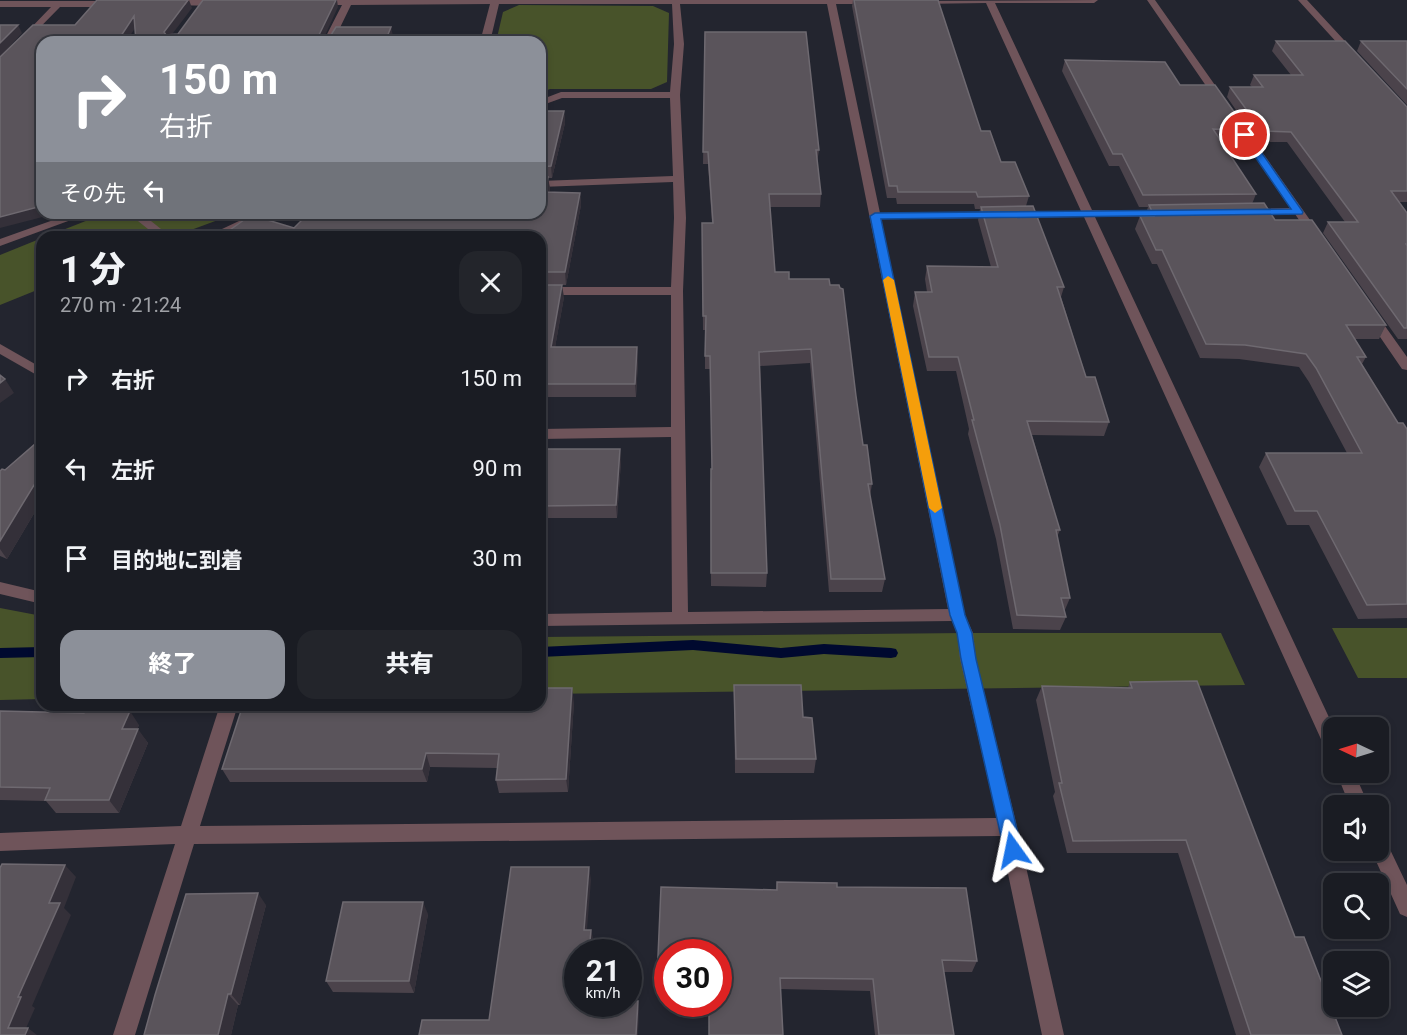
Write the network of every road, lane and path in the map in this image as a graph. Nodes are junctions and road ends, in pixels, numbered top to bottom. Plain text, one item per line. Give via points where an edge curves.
1 (989, 0) edge
2 (1094, 0) edge
3 (1151, 0) edge
4 (1302, 0) edge
5 (676, 1) edge
6 (781, 1) edge
7 (878, 1) edge
8 (914, 1) edge
9 (303, 2) edge
10 (348, 2) junction
11 (495, 2) junction
12 (831, 2) junction
13 (158, 3) edge
14 (225, 3) edge
15 (0, 4) edge
16 (58, 4) junction
17 (125, 4) edge
18 (331, 36) edge
19 (486, 36) edge
20 (1359, 61) edge
21 (0, 65) edge
22 (675, 94) junction
23 (546, 101) edge
24 (677, 179) junction
25 (546, 184) edge
26 (1241, 212) edge
27 (1298, 212) junction
28 (1173, 213) edge
29 (1087, 214) junction
30 (875, 216) junction
31 (67, 219) edge
32 (142, 219) edge
33 (252, 219) edge
34 (157, 231) edge
35 (224, 231) edge
36 (0, 243) edge
37 (1325, 250) edge
38 (546, 291) edge
39 (677, 291) junction
40 (1366, 308) edge
41 (0, 348) edge
42 (1407, 366) edge
43 (36, 370) edge
44 (680, 432) junction
45 (546, 434) edge
46 (0, 588) edge
47 (36, 597) edge
48 (957, 615) junction
49 (680, 617) junction
50 (546, 620) edge
51 (228, 711) edge
52 (1323, 724) edge
53 (1008, 827) junction
54 (188, 835) junction
55 (0, 842) edge
56 (1385, 861) edge
57 (1407, 907) edge
58 (124, 1035) edge
59 (1053, 1035) edge

1 - 2 street
1 - 8 street
1 - 29 street
3 - 27 street
4 - 20 street
5 - 6 street
5 - 11 street
5 - 22 street via 679,44
6 - 12 street
7 - 12 street
9 - 10 street
10 - 11 street
10 - 18 street
11 - 19 street
12 - 30 street
13 - 14 street via 200,7
15 - 16 street
16 - 17 street
16 - 21 street
22 - 23 street via 561,95
22 - 24 street
24 - 25 street
24 - 39 street
26 - 27 street
27 - 37 street
28 - 29 street
29 - 30 street
29 - 52 street
30 - 48 street
31 - 36 street
32 - 34 street
33 - 35 street
38 - 39 street
39 - 44 street
40 - 42 street
41 - 43 street
44 - 45 street
44 - 49 street
46 - 47 street
48 - 49 street
48 - 53 street
49 - 50 street
51 - 54 street
53 - 54 street
53 - 59 street
54 - 55 street
54 - 58 street
56 - 57 street

